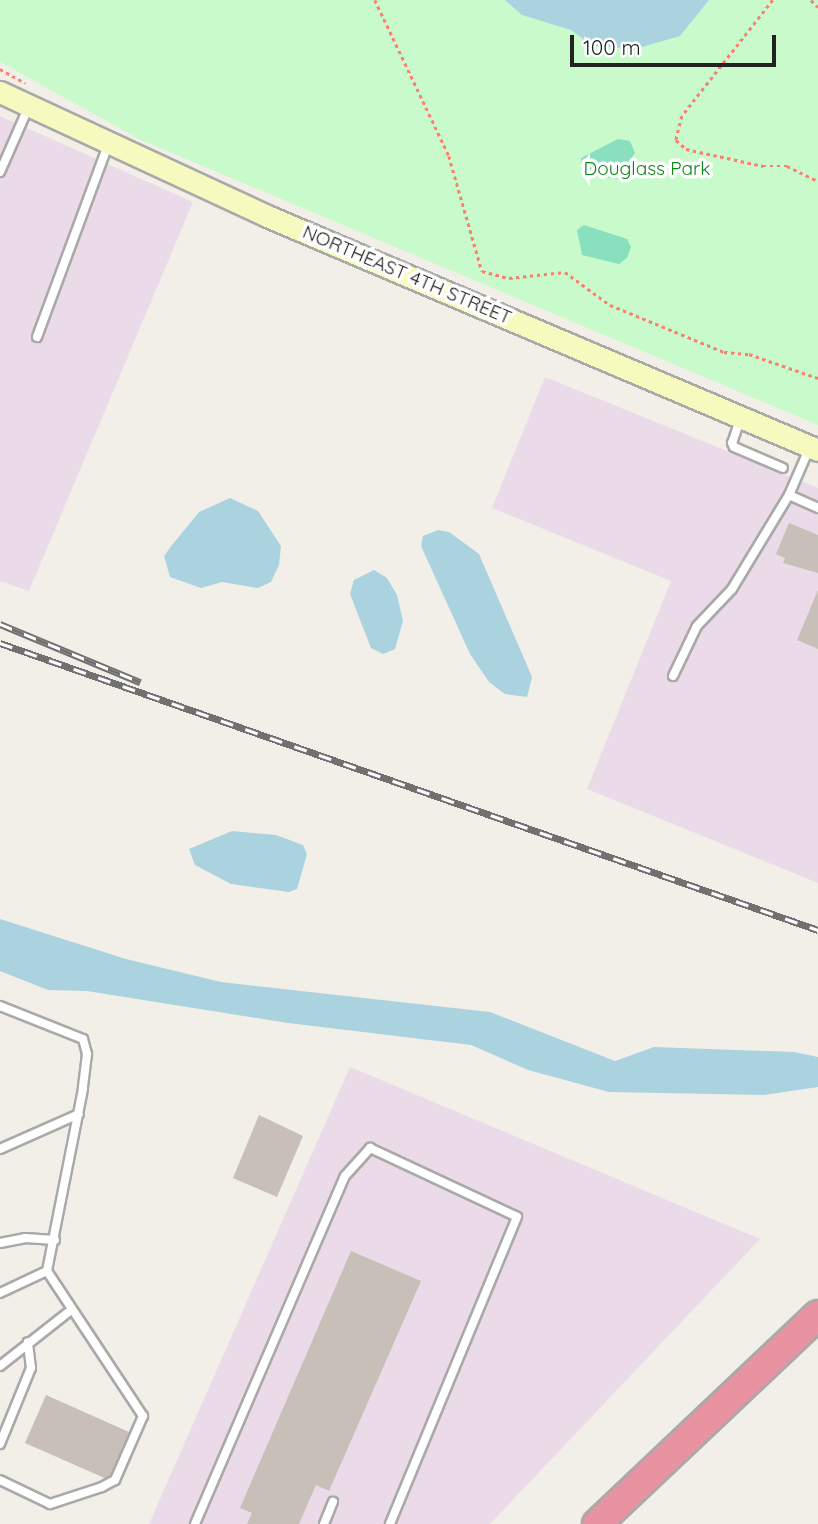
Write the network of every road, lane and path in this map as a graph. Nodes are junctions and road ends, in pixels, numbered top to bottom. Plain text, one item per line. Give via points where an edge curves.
1 (375, 0) edge
2 (773, 0) edge
3 (811, 0) edge
4 (818, 7) edge
5 (0, 92) edge
6 (29, 106) junction
7 (108, 145) junction
8 (0, 172) edge
9 (818, 181) edge
10 (37, 337) dead end
11 (818, 378) edge
12 (741, 417) junction
13 (814, 448) edge
14 (783, 468) dead end
15 (789, 495) junction
16 (818, 508) edge
17 (673, 677) dead end
18 (0, 1006) edge
19 (79, 1114) junction
20 (0, 1149) edge
21 (55, 1240) junction
22 (0, 1243) edge
23 (47, 1271) junction
24 (0, 1293) edge
25 (70, 1311) junction
26 (818, 1315) edge
27 (28, 1342) junction
28 (0, 1366) edge
29 (0, 1444) edge
30 (0, 1480) edge
31 (334, 1502) dead end
32 (195, 1524) edge
33 (324, 1524) edge
34 (390, 1524) edge
35 (597, 1524) edge

1 - 11 path via 449,156 482,271 509,278 565,272 610,305 724,352 749,354
2 - 9 path via 682,116 676,140 686,149 763,166 787,166
3 - 4 path
5 - 6 street, NORTHEAST 4TH STREET
6 - 7 street, NORTHEAST 4TH STREET
6 - 8 lane
7 - 10 lane
7 - 12 street, NORTHEAST 4TH STREET
12 - 13 street, NORTHEAST 4TH STREET
12 - 14 lane via 734,447
13 - 15 lane
15 - 16 lane
15 - 17 lane via 732,589 697,626
18 - 19 lane via 83,1039 87,1054
19 - 20 lane
19 - 21 lane
21 - 22 lane via 25,1238
21 - 23 lane
23 - 24 lane
23 - 25 lane
25 - 27 lane
25 - 30 lane via 143,1416 115,1479 102,1487 50,1504
26 - 35 highway
27 - 28 lane
27 - 29 lane via 32,1368
31 - 33 lane
32 - 34 lane via 345,1177 370,1148 517,1217

